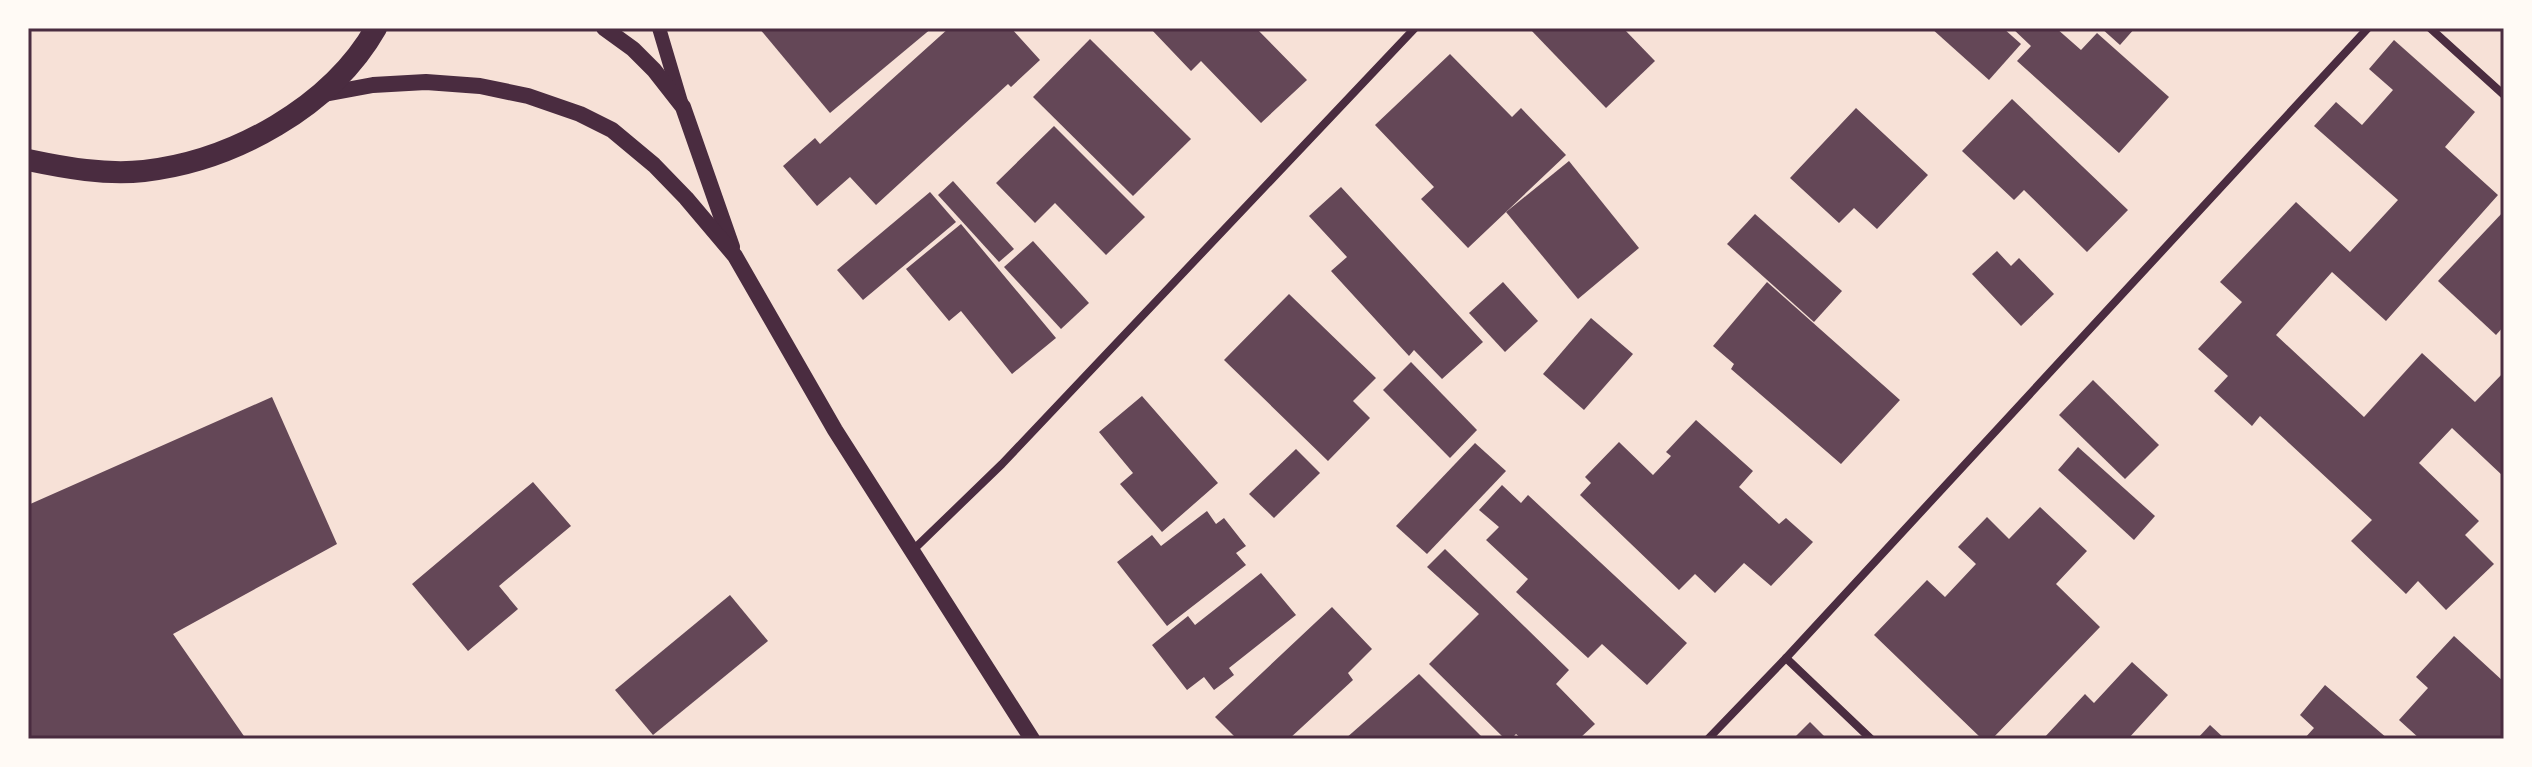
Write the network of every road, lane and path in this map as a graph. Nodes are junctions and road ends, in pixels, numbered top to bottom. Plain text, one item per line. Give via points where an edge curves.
1 (376, 28) edge
2 (604, 28) edge
3 (659, 28) edge
4 (1415, 28) edge
5 (2368, 28) edge
6 (2430, 28) edge
7 (319, 95) junction
8 (2504, 95) edge
9 (683, 107) junction
10 (28, 160) edge
11 (735, 256) junction
12 (911, 552) junction
13 (1786, 658) junction
14 (1032, 739) edge
15 (1708, 739) edge
16 (1871, 739) edge

1 - 7 highway
2 - 9 main road via 654,70
3 - 9 street
4 - 12 street via 1013,452
5 - 13 street
6 - 8 street
7 - 10 highway via 266,132 206,158 142,171 77,170
7 - 11 main road via 426,82 480,86 580,114 612,130 654,165
9 - 11 main road
11 - 12 main road
12 - 14 main road
13 - 15 street
13 - 16 street

